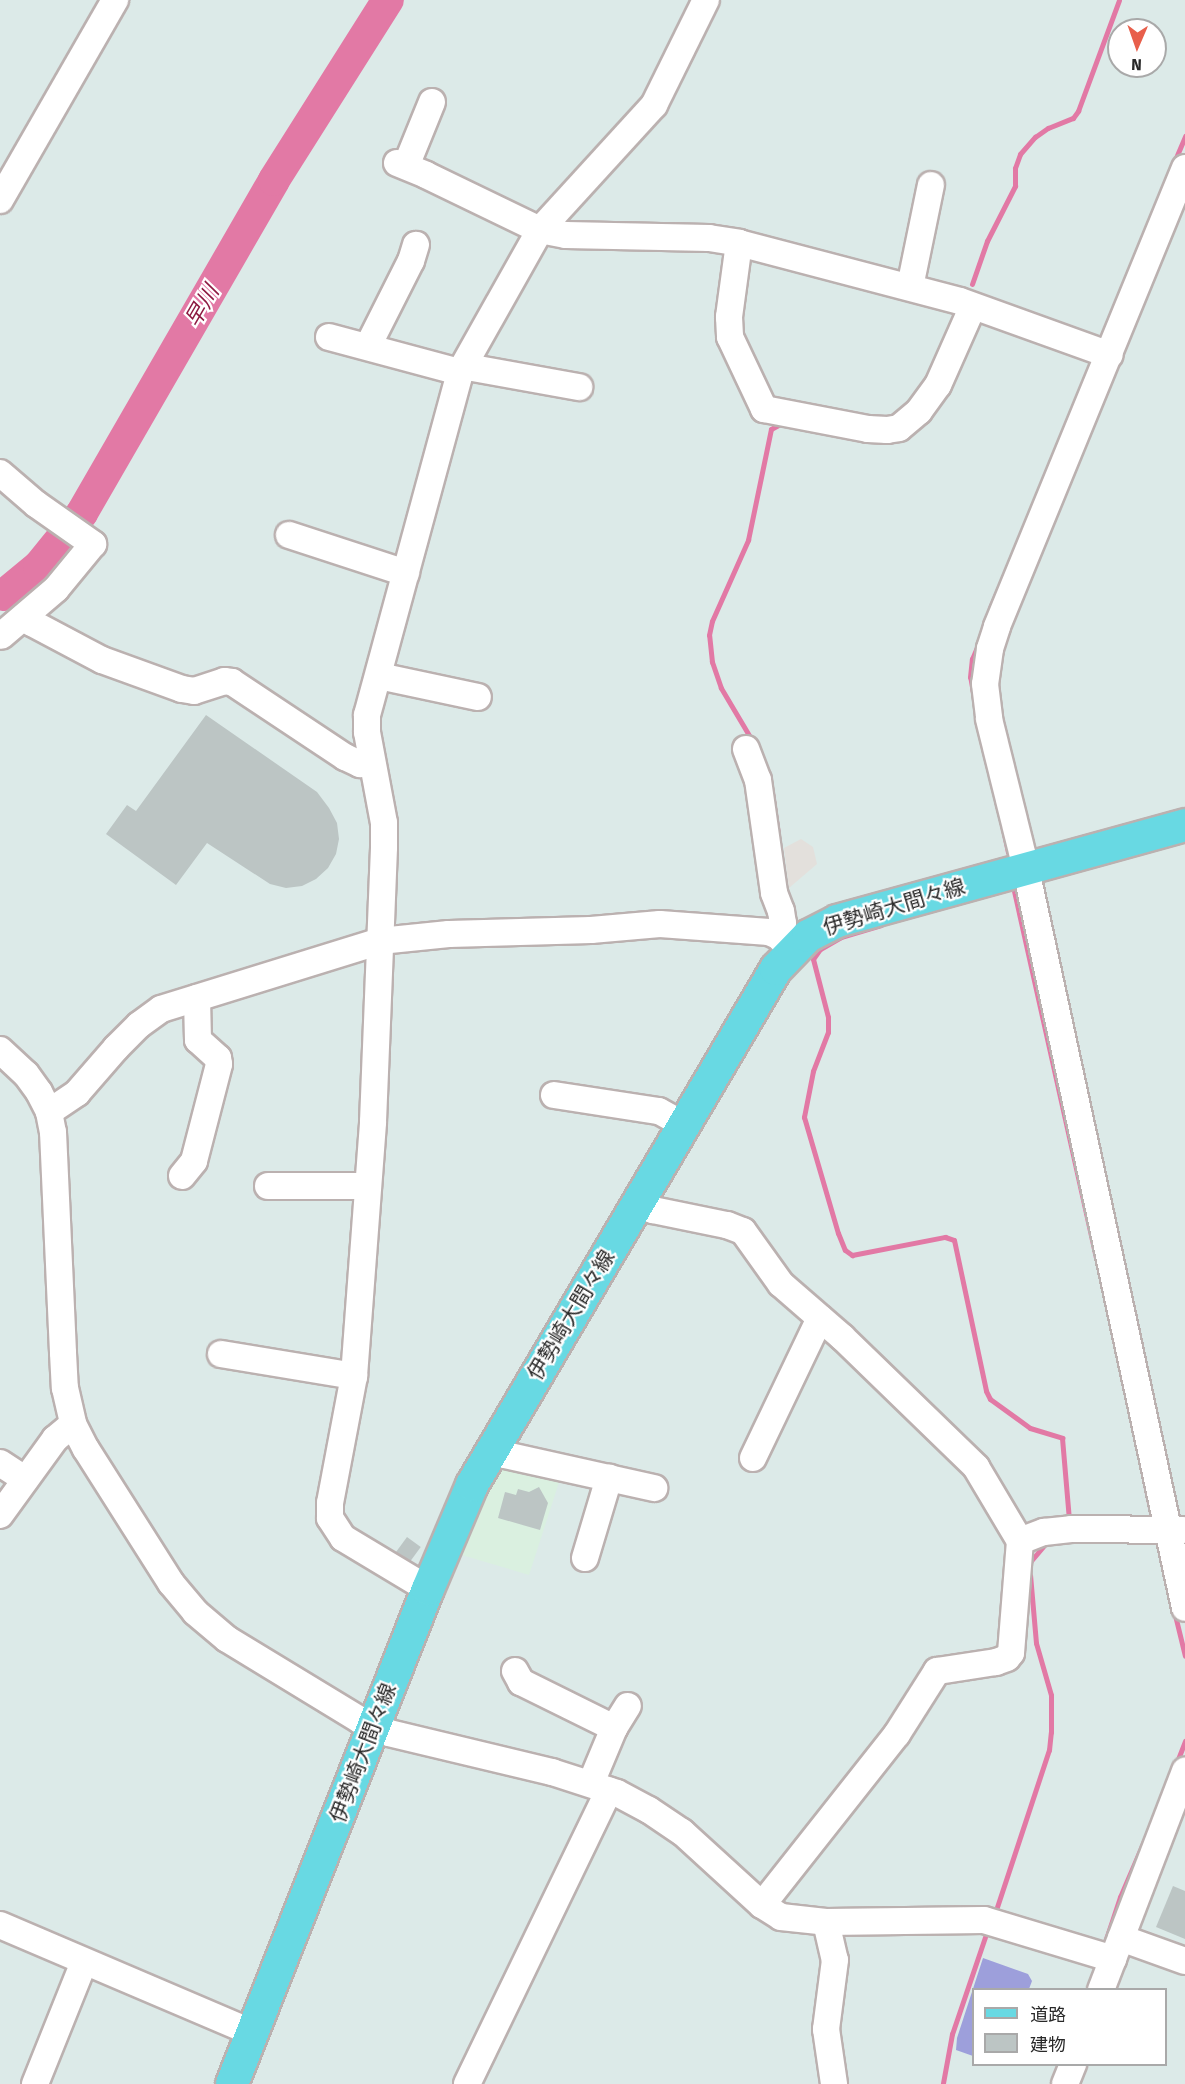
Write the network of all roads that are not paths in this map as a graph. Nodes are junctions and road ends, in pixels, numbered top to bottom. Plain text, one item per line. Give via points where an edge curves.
1 (115, 0) edge
2 (702, 1) edge
3 (432, 102) dead end
4 (1185, 168) edge
5 (931, 185) dead end
6 (0, 200) edge
7 (540, 230) junction
8 (740, 243) junction
9 (416, 245) dead end
10 (910, 287) junction
11 (973, 306) junction
12 (329, 337) dead end
13 (368, 346) junction
14 (1110, 355) junction
15 (463, 368) junction
16 (579, 387) dead end
17 (0, 472) edge
18 (289, 535) dead end
19 (406, 573) junction
20 (25, 616) junction
21 (1, 636) edge
22 (379, 676) junction
23 (478, 697) dead end
24 (746, 749) dead end
25 (372, 764) junction
26 (1185, 825) edge
27 (1025, 868) junction
28 (380, 941) junction
29 (784, 943) junction
30 (198, 998) junction
31 (0, 1050) edge
32 (554, 1095) dead end
33 (49, 1112) junction
34 (684, 1125) junction
35 (182, 1176) dead end
36 (267, 1186) dead end
37 (368, 1186) junction
38 (637, 1204) junction
39 (820, 1318) junction
40 (221, 1354) dead end
41 (354, 1376) junction
42 (74, 1424) junction
43 (492, 1448) junction
44 (753, 1458) dead end
45 (0, 1463) edge
46 (609, 1478) junction
47 (25, 1479) junction
48 (654, 1488) dead end
49 (0, 1515) edge
50 (1176, 1530) edge
51 (1020, 1541) junction
52 (585, 1558) dead end
53 (428, 1589) junction
54 (1185, 1608) edge
55 (514, 1671) dead end
56 (628, 1706) dead end
57 (373, 1726) junction
58 (614, 1728) junction
59 (1185, 1771) edge
60 (600, 1787) junction
61 (772, 1911) junction
62 (826, 1922) junction
63 (0, 1925) edge
64 (1117, 1949) junction
65 (84, 1962) junction
66 (1185, 1962) edge
67 (1101, 1988) edge
68 (253, 2033) junction
69 (1071, 2066) edge
70 (35, 2084) edge
71 (232, 2084) edge
72 (467, 2084) edge
73 (834, 2084) edge
74 (1065, 2084) edge

1 - 6 street
2 - 7 street via 654,105
3 - 7 street via 401,165
4 - 14 street
5 - 10 street
7 - 8 street via 566,235 709,238
7 - 15 street
8 - 10 street
8 - 11 street via 729,317 730,337 764,410 867,429 899,428 919,411 938,385
9 - 13 street
10 - 11 street
11 - 14 street
12 - 13 street
13 - 15 street via 404,359
14 - 27 street via 997,627 986,668 989,719
15 - 16 street
15 - 19 street
17 - 20 street via 93,544 57,589
18 - 19 street
19 - 22 street
20 - 21 street
20 - 25 street via 102,660 182,689 232,682 345,757 360,764
22 - 23 street
22 - 25 street via 367,715
24 - 29 street via 758,780
25 - 28 street via 384,823
26 - 27 main road, 伊勢崎大間々線
27 - 29 main road, 伊勢崎大間々線 via 837,921
27 - 50 street
28 - 29 street via 660,924 769,932
28 - 30 street
28 - 37 street
29 - 34 main road, 伊勢崎大間々線 via 754,1004
30 - 33 street via 161,1009 139,1024 77,1093
30 - 35 street via 198,1040 218,1058 219,1064 194,1161
31 - 33 street via 26,1074
32 - 34 street via 659,1111
33 - 42 street via 56,1165 65,1388
34 - 38 main road, 伊勢崎大間々線
36 - 37 street
37 - 41 street
38 - 39 street via 743,1231 781,1284
38 - 43 main road, 伊勢崎大間々線
39 - 44 street
39 - 51 street via 976,1467
40 - 41 street
41 - 53 street via 330,1518 343,1538
42 - 47 street via 55,1439
42 - 57 street via 111,1490 171,1583 195,1612 227,1639
43 - 46 street via 505,1455
43 - 53 main road, 伊勢崎大間々線
45 - 47 street
46 - 48 street
46 - 52 street
47 - 49 street
50 - 51 street via 1071,1529
50 - 54 street
51 - 61 street via 1014,1640 1008,1658 937,1671
53 - 57 main road, 伊勢崎大間々線
55 - 58 street via 521,1682
56 - 58 street
57 - 60 street
57 - 68 main road, 伊勢崎大間々線
58 - 60 street
59 - 64 street
60 - 61 street via 649,1810 682,1832
60 - 72 street
61 - 62 street
62 - 64 street via 984,1920
62 - 73 street via 835,1960 826,2029
63 - 65 street
64 - 66 street
64 - 67 street
65 - 68 street
65 - 70 street
68 - 71 main road, 伊勢崎大間々線
69 - 74 street

